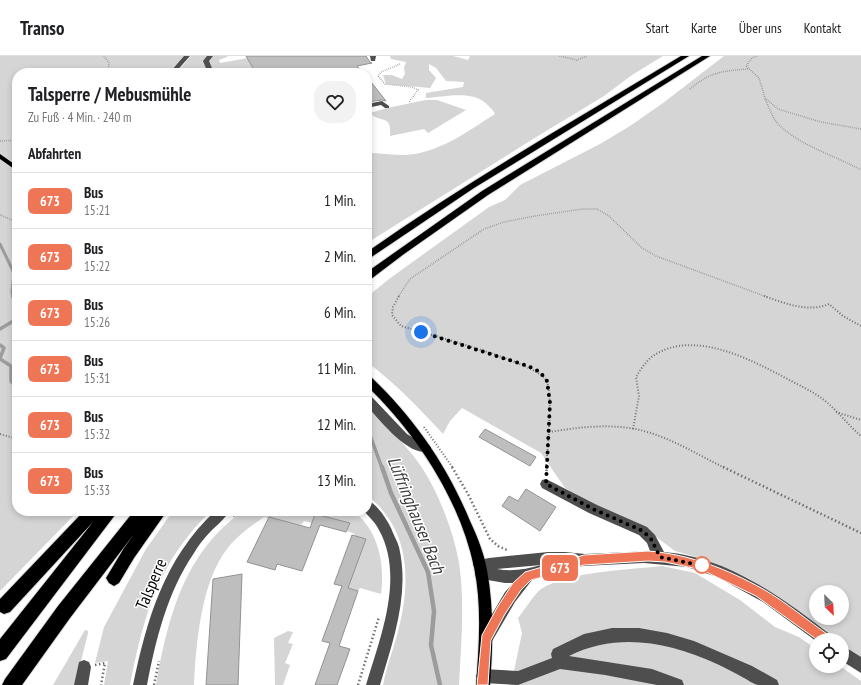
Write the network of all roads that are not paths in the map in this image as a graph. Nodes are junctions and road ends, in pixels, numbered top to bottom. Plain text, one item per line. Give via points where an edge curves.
1 (187, 56) edge
2 (210, 56) edge
3 (686, 56) edge
4 (707, 56) edge
5 (176, 68) edge
6 (209, 68) edge
7 (372, 105) edge
8 (387, 107) dead end
9 (0, 156) edge
10 (12, 165) edge
11 (372, 253) edge
12 (372, 273) edge
13 (372, 385) edge
14 (372, 404) edge
15 (426, 448) junction
16 (546, 484) road end
17 (372, 511) edge
18 (89, 516) edge
19 (108, 516) edge
20 (139, 516) edge
21 (156, 516) edge
22 (226, 516) edge
23 (660, 557) junction
24 (584, 560) junction
25 (480, 569) junction
26 (528, 575) junction
27 (114, 578) dead end
28 (1, 609) edge
29 (816, 633) edge
30 (486, 639) junction
31 (0, 653) edge
32 (849, 657) edge
33 (560, 662) junction
34 (861, 666) edge
35 (84, 667) road end
36 (483, 680) edge
37 (11, 685) edge
38 (81, 685) edge
39 (140, 685) edge
40 (373, 685) edge
41 (677, 685) edge
42 (772, 685) edge

1 - 5 street
2 - 6 street via 206,61
3 - 11 highway via 471,186
4 - 12 highway via 485,193
7 - 8 street via 382,103
9 - 10 main road
13 - 15 main road via 396,409
14 - 15 street via 403,437
15 - 25 main road via 450,489 465,522
16 - 23 street via 593,509 643,531 651,539
17 - 40 street via 389,537 397,570 394,604
18 - 28 highway
19 - 31 highway
20 - 37 highway
21 - 27 highway
22 - 39 street, Talsperre via 194,541 177,566 160,603
23 - 24 street
23 - 29 street via 703,566 738,581 770,599
24 - 25 street via 560,558
24 - 26 street
25 - 26 street via 505,577
25 - 30 main road
26 - 30 street via 510,597
30 - 36 main road
32 - 34 street
33 - 36 street via 518,678
33 - 41 street via 652,676
33 - 42 street via 558,654 569,647 614,634 638,634 705,651
35 - 38 street

